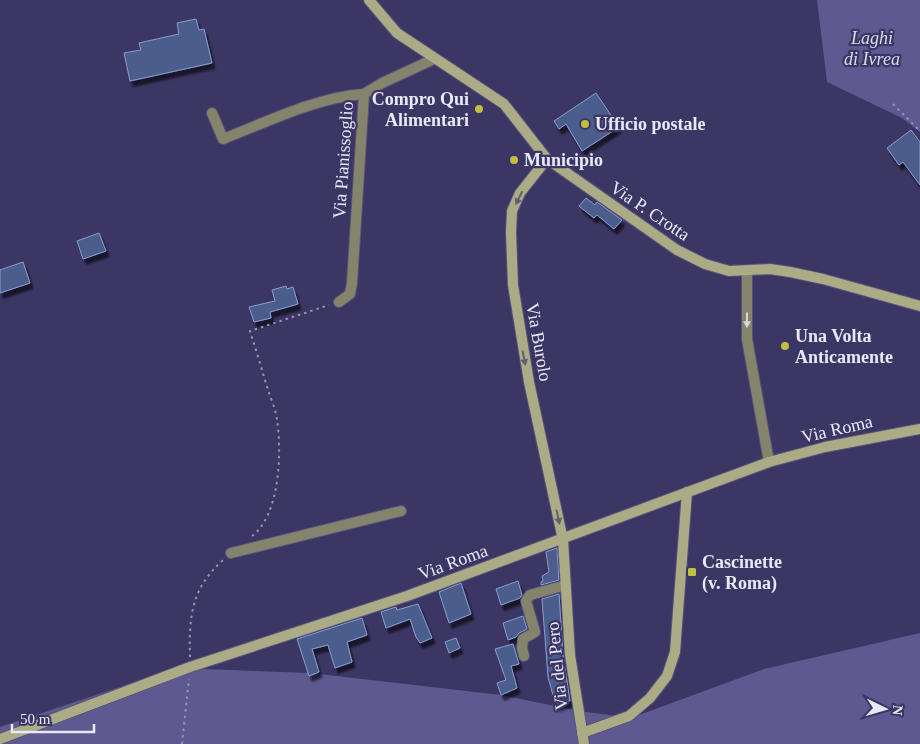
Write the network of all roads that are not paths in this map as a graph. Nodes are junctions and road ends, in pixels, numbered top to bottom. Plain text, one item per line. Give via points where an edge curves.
1 (369, 0) edge
2 (434, 58) junction
3 (364, 94) junction
4 (212, 113) dead end
5 (548, 159) junction
6 (747, 271) junction
7 (339, 302) road end
8 (920, 306) edge
9 (920, 429) edge
10 (769, 462) junction
11 (687, 492) junction
12 (401, 511) dead end
13 (563, 540) junction
14 (231, 553) road end
15 (566, 585) junction
16 (524, 656) dead end
17 (0, 739) edge
18 (583, 739) edge

1 - 2 street, Via P. Crotta via 397,32
2 - 3 street, Via Pianissoglio
2 - 5 street, Via P. Crotta via 504,104
3 - 4 street via 325,101 223,139
3 - 7 street, Via Pianissoglio via 352,283 350,294
5 - 6 street, Via P. Crotta via 677,250 705,264 729,271
5 -> 13 street, Via Burolo via 520,193 512,212 510,232 518,322
6 - 8 street, Via P. Crotta via 770,269 790,272
6 -> 10 street via 747,339
9 - 10 street, Via Roma via 825,447
10 - 11 street, Via Roma
11 - 13 street, Via Roma
11 - 18 street via 675,652 667,676 630,716
12 - 14 street
13 - 15 street, Via del Pero
13 - 17 street, Via Roma via 407,596 190,667
15 - 16 street, Via del Pero via 530,595 526,601 535,632 523,639
15 - 18 street, Via del Pero via 570,655

